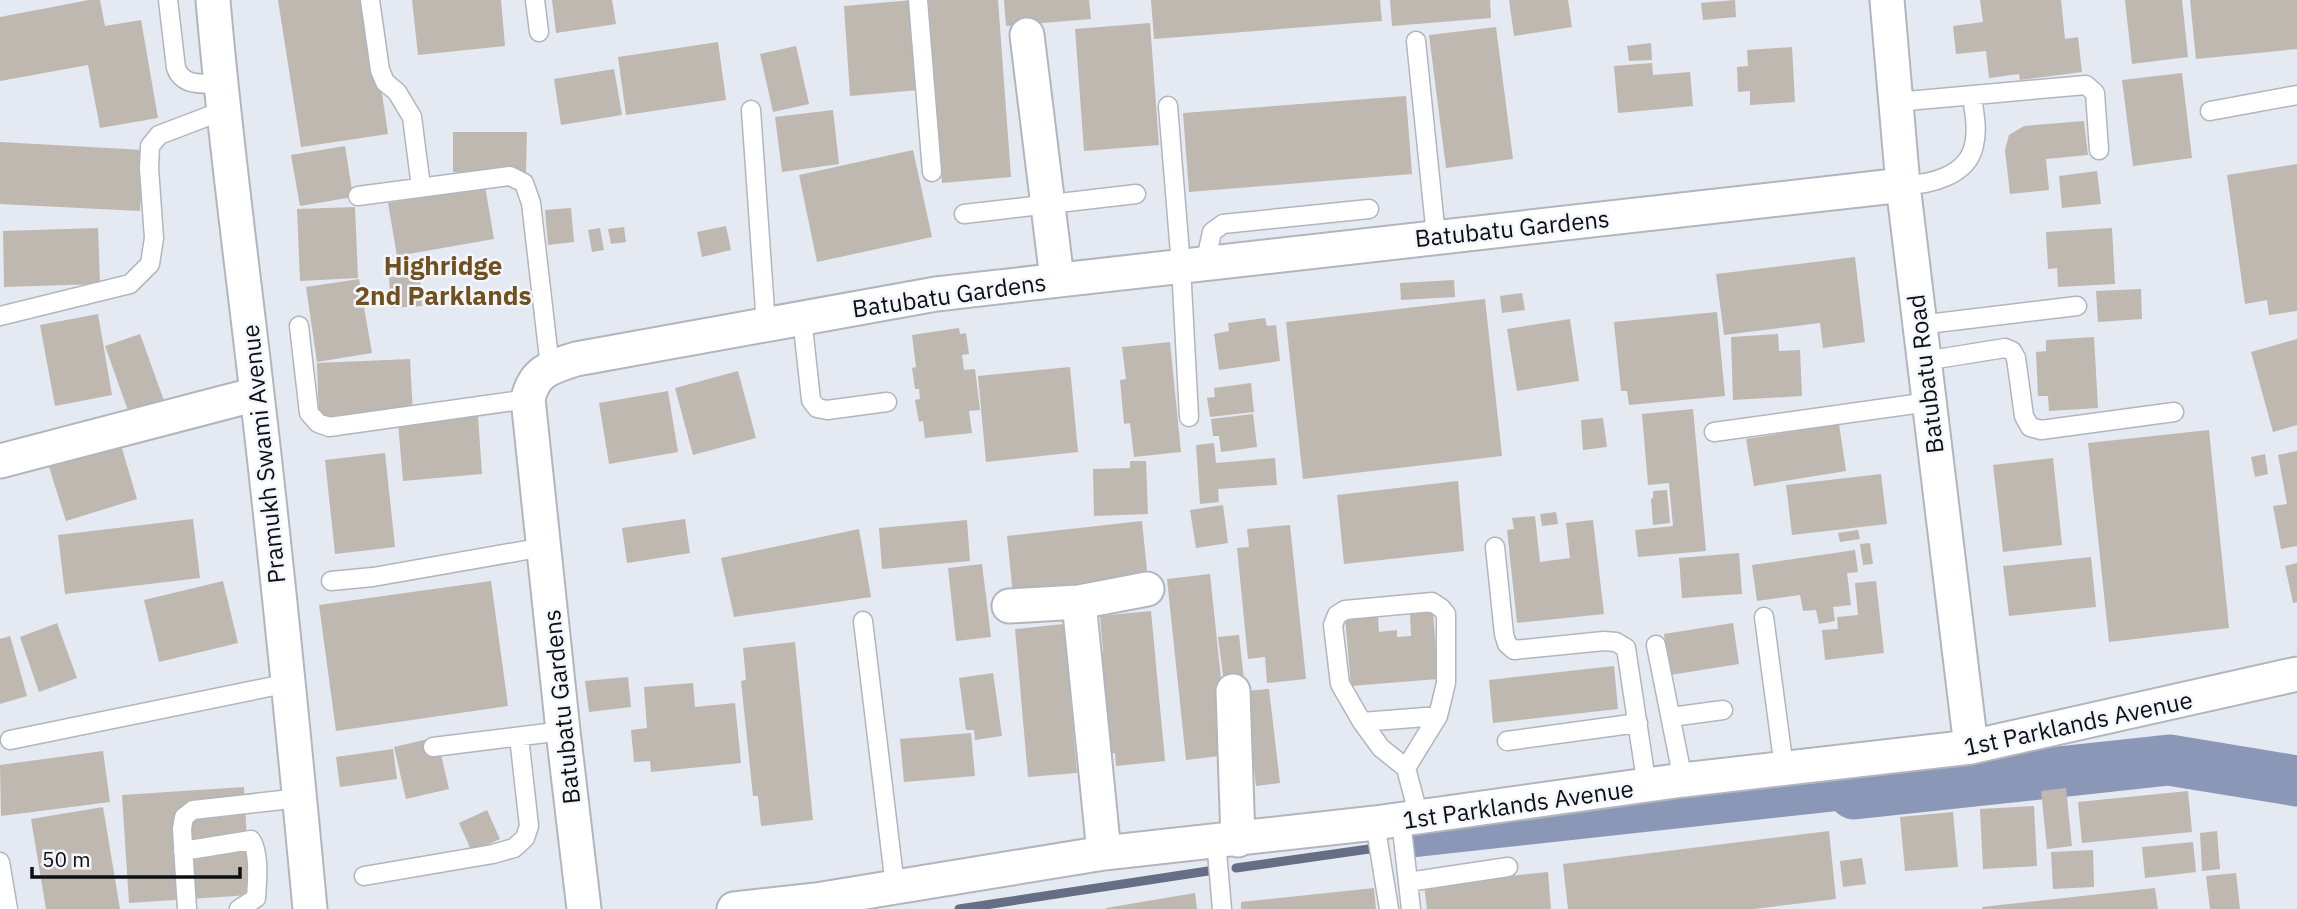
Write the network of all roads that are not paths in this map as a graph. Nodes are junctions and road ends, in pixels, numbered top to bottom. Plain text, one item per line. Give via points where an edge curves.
1 (168, 0) edge
2 (213, 0) edge
3 (370, 0) edge
4 (535, 0) edge
5 (918, 0) edge
6 (1887, 0) edge
7 (539, 32) dead end
8 (1027, 35) dead end
9 (1416, 41) dead end
10 (2297, 95) edge
11 (1972, 96) junction
12 (221, 98) junction
13 (1896, 102) junction
14 (1168, 106) dead end
15 (751, 110) dead end
16 (2210, 111) dead end
17 (2099, 150) dead end
18 (932, 172) dead end
19 (1903, 185) junction
20 (421, 187) junction
21 (1136, 194) dead end
22 (358, 196) dead end
23 (1047, 203) junction
24 (1369, 209) dead end
25 (964, 214) dead end
26 (1436, 236) junction
27 (1193, 265) junction
28 (1057, 279) junction
29 (2077, 306) dead end
30 (0, 316) edge
31 (802, 318) junction
32 (766, 324) junction
33 (1919, 325) junction
34 (299, 326) dead end
35 (1924, 361) junction
36 (550, 367) junction
37 (257, 394) junction
38 (528, 399) junction
39 (887, 402) dead end
40 (1929, 402) junction
41 (2174, 412) dead end
42 (1189, 417) dead end
43 (1714, 432) dead end
44 (0, 461) edge
45 (544, 547) junction
46 (1496, 547) dead end
47 (331, 582) dead end
48 (1147, 589) dead end
49 (1079, 603) junction
50 (1009, 606) dead end
51 (1764, 617) dead end
52 (863, 621) dead end
53 (1656, 645) dead end
54 (2297, 674) edge
55 (289, 683) junction
56 (1233, 691) dead end
57 (1723, 710) dead end
58 (1438, 716) junction
59 (1671, 717) junction
60 (1362, 722) junction
61 (1638, 723) junction
62 (563, 732) junction
63 (519, 737) junction
64 (10, 740) dead end
65 (1507, 741) dead end
66 (433, 747) dead end
67 (1970, 747) junction
68 (1406, 768) junction
69 (1784, 768) junction
70 (1683, 780) junction
71 (1647, 787) junction
72 (300, 798) junction
73 (1398, 820) junction
74 (1227, 840) junction
75 (183, 851) junction
76 (1104, 853) junction
77 (0, 862) edge
78 (1508, 867) dead end
79 (364, 876) dead end
80 (1408, 882) junction
81 (895, 886) junction
82 (8, 909) edge
83 (187, 909) edge
84 (239, 909) edge
85 (310, 909) edge
86 (584, 909) edge
87 (734, 909) edge
88 (1222, 909) edge
89 (1389, 909) edge
90 (1411, 909) edge

1 - 12 lane via 179,78
2 - 12 street, Pramukh Swami Avenue
3 - 20 lane via 380,70 412,117
4 - 7 lane
5 - 18 lane
6 - 13 street, Batubatu Road
8 - 23 street
9 - 26 lane
10 - 16 lane
11 - 13 lane
11 - 17 lane via 2086,85 2095,93
11 - 19 lane via 1974,148 1961,167 1942,179
12 - 30 lane via 159,135 150,146 154,238 149,264 130,284
12 - 37 street, Pramukh Swami Avenue
13 - 19 street, Batubatu Road
14 - 27 lane
15 - 32 lane
19 - 26 street, Batubatu Gardens
19 - 33 street, Batubatu Road
20 - 22 lane
20 - 36 lane via 510,176 524,183 531,202
21 - 23 lane
23 - 25 lane
23 - 28 street
24 - 27 lane via 1223,224 1212,232
26 - 27 street, Batubatu Gardens
27 - 28 street, Batubatu Gardens
27 - 42 lane
28 - 31 street, Batubatu Gardens via 936,293
29 - 33 lane
31 - 32 street, Batubatu Gardens
31 - 39 lane via 811,400 817,408
32 - 36 street, Batubatu Gardens
33 - 35 street, Batubatu Road
34 - 38 lane via 309,413 329,427
35 - 40 street, Batubatu Road
35 - 41 lane via 2005,348 2012,351 2024,416 2030,426 2041,430
36 - 38 street via 537,377
37 - 44 street
37 - 55 street, Pramukh Swami Avenue
38 - 45 street, Batubatu Gardens
40 - 43 lane
40 - 67 street, Batubatu Road
45 - 47 lane
45 - 62 street, Batubatu Gardens
46 - 61 lane via 1507,644 1514,650 1604,641 1626,648
48 - 49 street
49 - 50 street
49 - 76 street
51 - 69 lane
52 - 81 lane
53 - 59 lane
54 - 67 street, 1st Parklands Avenue
55 - 64 lane
55 - 72 street, Pramukh Swami Avenue
56 - 74 street
57 - 59 lane
58 - 60 lane
58 - 60 lane via 1446,683 1446,614 1432,602 1420,602 1337,615 1333,625 1340,684
58 - 68 lane
59 - 70 lane
60 - 68 lane via 1381,748
61 - 65 lane
61 - 71 lane
62 - 63 lane
62 - 86 street, Batubatu Gardens
63 - 66 lane
63 - 79 lane via 528,826 514,848
67 - 69 street, 1st Parklands Avenue
68 - 73 lane
69 - 70 street, 1st Parklands Avenue
70 - 71 street, 1st Parklands Avenue
71 - 73 street, 1st Parklands Avenue
72 - 75 lane via 193,810 184,817
72 - 85 street, Pramukh Swami Avenue
73 - 74 street, 1st Parklands Avenue
73 - 80 lane
73 - 89 lane
74 - 76 street, 1st Parklands Avenue
74 - 88 lane
75 - 83 lane
75 - 84 lane via 251,840 256,898
76 - 81 street, 1st Parklands Avenue
77 - 82 lane
78 - 80 lane
80 - 90 lane
81 - 87 street, 1st Parklands Avenue

